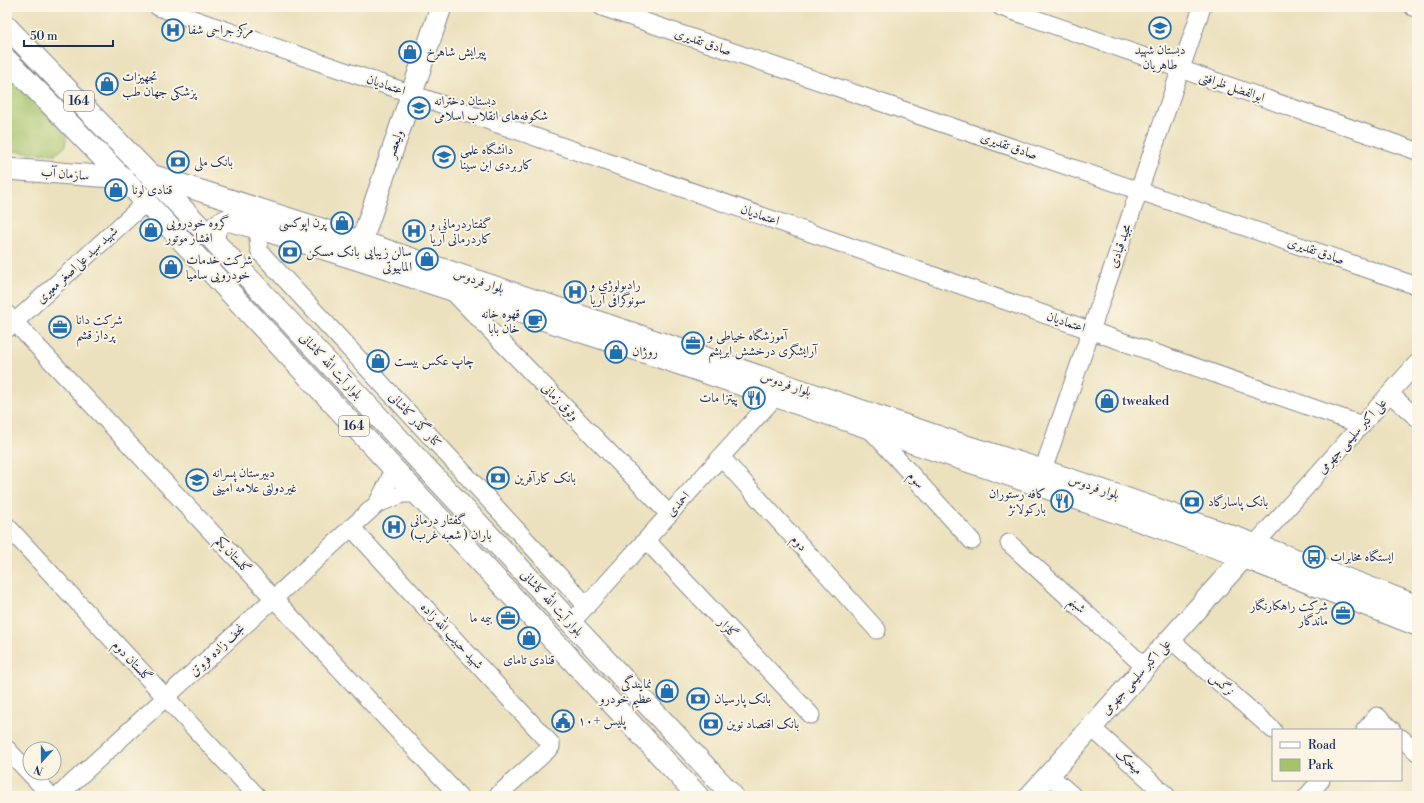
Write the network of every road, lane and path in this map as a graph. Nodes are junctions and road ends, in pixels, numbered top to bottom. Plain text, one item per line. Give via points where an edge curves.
1 (158, 7) edge
2 (441, 7) edge
3 (602, 7) edge
4 (1001, 7) edge
5 (1202, 7) edge
6 (1413, 7) edge
7 (1417, 8) edge
8 (7, 28) edge
9 (7, 60) edge
10 (1181, 69) junction
11 (412, 94) junction
12 (1417, 151) edge
13 (7, 169) edge
14 (151, 175) junction
15 (124, 178) junction
16 (1139, 191) junction
17 (211, 194) junction
18 (146, 202) junction
19 (227, 220) junction
20 (264, 230) junction
21 (213, 240) junction
22 (359, 250) junction
23 (454, 282) junction
24 (1417, 286) edge
25 (10, 322) edge
26 (1091, 330) junction
27 (1417, 363) edge
28 (778, 390) junction
29 (1390, 394) junction
30 (1417, 418) edge
31 (873, 422) junction
32 (1362, 425) junction
33 (720, 457) junction
34 (392, 466) junction
35 (1041, 477) junction
36 (418, 494) junction
37 (377, 504) junction
38 (669, 514) junction
39 (7, 526) edge
40 (351, 527) junction
41 (646, 540) junction
42 (972, 541) dead end
43 (1009, 543) dead end
44 (1249, 550) junction
45 (273, 598) junction
46 (586, 606) junction
47 (1417, 606) edge
48 (571, 623) junction
49 (1417, 625) edge
50 (877, 630) dead end
51 (1170, 639) junction
52 (1145, 667) junction
53 (166, 697) junction
54 (811, 715) dead end
55 (1091, 727) junction
56 (1272, 729) edge
57 (1366, 729) edge
58 (1391, 729) edge
59 (1402, 739) edge
60 (7, 749) edge
61 (1417, 752) edge
62 (1049, 775) junction
63 (1320, 781) edge
64 (51, 796) edge
65 (58, 796) edge
66 (257, 796) edge
67 (459, 796) edge
68 (497, 796) edge
69 (698, 796) edge
70 (733, 796) edge
71 (1030, 796) edge
72 (1073, 796) edge
73 (1167, 796) edge
74 (1307, 796) edge

1 - 11 street, اعتمادیان
2 - 11 main road, ولیعصر
3 - 16 street, صادق تقدیری
4 - 10 street, ابوالفضل ظرافتی
5 - 10 street, مجید قبادی
6 - 7 street
8 - 14 main road, بلوار آیت الله کاشانی / 164
9 - 15 main road, بلوار آیت الله کاشانی / 164
10 - 12 street, ابوالفضل ظرافتی
10 - 16 street, مجید قبادی
11 - 22 main road, ولیعصر
11 - 26 street, اعتمادیان
13 - 15 main road, سازمان آب
14 - 17 main road, بلوار فردوس
14 - 21 main road, بلوار آیت الله کاشانی / 164
15 - 18 main road, بلوار آیت الله کاشانی / 164
16 - 24 street, صادق تقدیری
16 - 26 street, مجید قبادی
17 - 19 main road, بلوار فردوس via 200,201 202,210 208,215
17 - 22 main road, بلوار فردوس
18 - 25 street, شهید سید علی‌اصغر معیری
18 - 34 main road, بلوار آیت الله کاشانی / 164
19 - 20 main road, بلوار فردوس
19 - 21 main road via 217,225
20 - 22 main road, بلوار فردوس
20 - 46 street, کنار گذر کاشانی via 258,236 257,245 260,252
21 - 48 main road, بلوار آیت الله کاشانی / 164
22 - 23 main road, بلوار فردوس
23 - 28 main road, بلوار فردوس
23 - 38 street, وثوق زمانی
25 - 45 street, گلستان یکم
26 - 32 street, اعتمادیان
26 - 35 street, مجید قبادی
27 - 29 street, علی اکبر سلیمی جهرمی
28 - 31 main road, بلوار فردوس
28 - 33 street, احمدی
29 - 30 street
29 - 32 street, علی اکبر سلیمی جهرمی
31 - 35 main road, بلوار فردوس
31 - 42 street, سوم
32 - 44 street, علی اکبر سلیمی جهرمی
33 - 38 street, احمدی
33 - 50 street, دوم
34 - 36 main road, بلوار آیت الله کاشانی / 164
34 - 37 street, نجف زاده فروتن via 390,480
35 - 44 main road, بلوار فردوس
36 - 37 street, نجف زاده فروتن via 403,494
36 - 69 main road, بلوار آیت الله کاشانی / 164
37 - 40 street, نجف زاده فروتن
38 - 41 street, احمدی
39 - 53 street, گلستان دوم
40 - 45 street, نجف زاده فروتن
40 - 68 street, شهید حبیب الله زاده via 551,745
41 - 46 street, احمدی
41 - 54 street, گلزار
43 - 52 street, شبنم
44 - 47 main road, بلوار فردوس
44 - 49 main road, بلوار فردوس
44 - 51 main road, علی اکبر سلیمی جهرمی
45 - 53 street, نجف زاده فروتن
45 - 67 street, گلستان یکم
46 - 48 street, احمدی
48 - 70 main road, بلوار آیت الله کاشانی / 164
51 - 52 main road, علی اکبر سلیمی جهرمی
51 - 56 street, نرگس
52 - 55 main road, علی اکبر سلیمی جهرمی
53 - 65 street, نجف زاده فروتن
53 - 66 street, گلستان دوم
55 - 62 main road, علی اکبر سلیمی جهرمی
55 - 73 street, میخک
57 - 58 street via 1377,716
59 - 61 street
60 - 64 street
62 - 71 main road, علی اکبر سلیمی جهرمی
62 - 72 street
63 - 74 street

